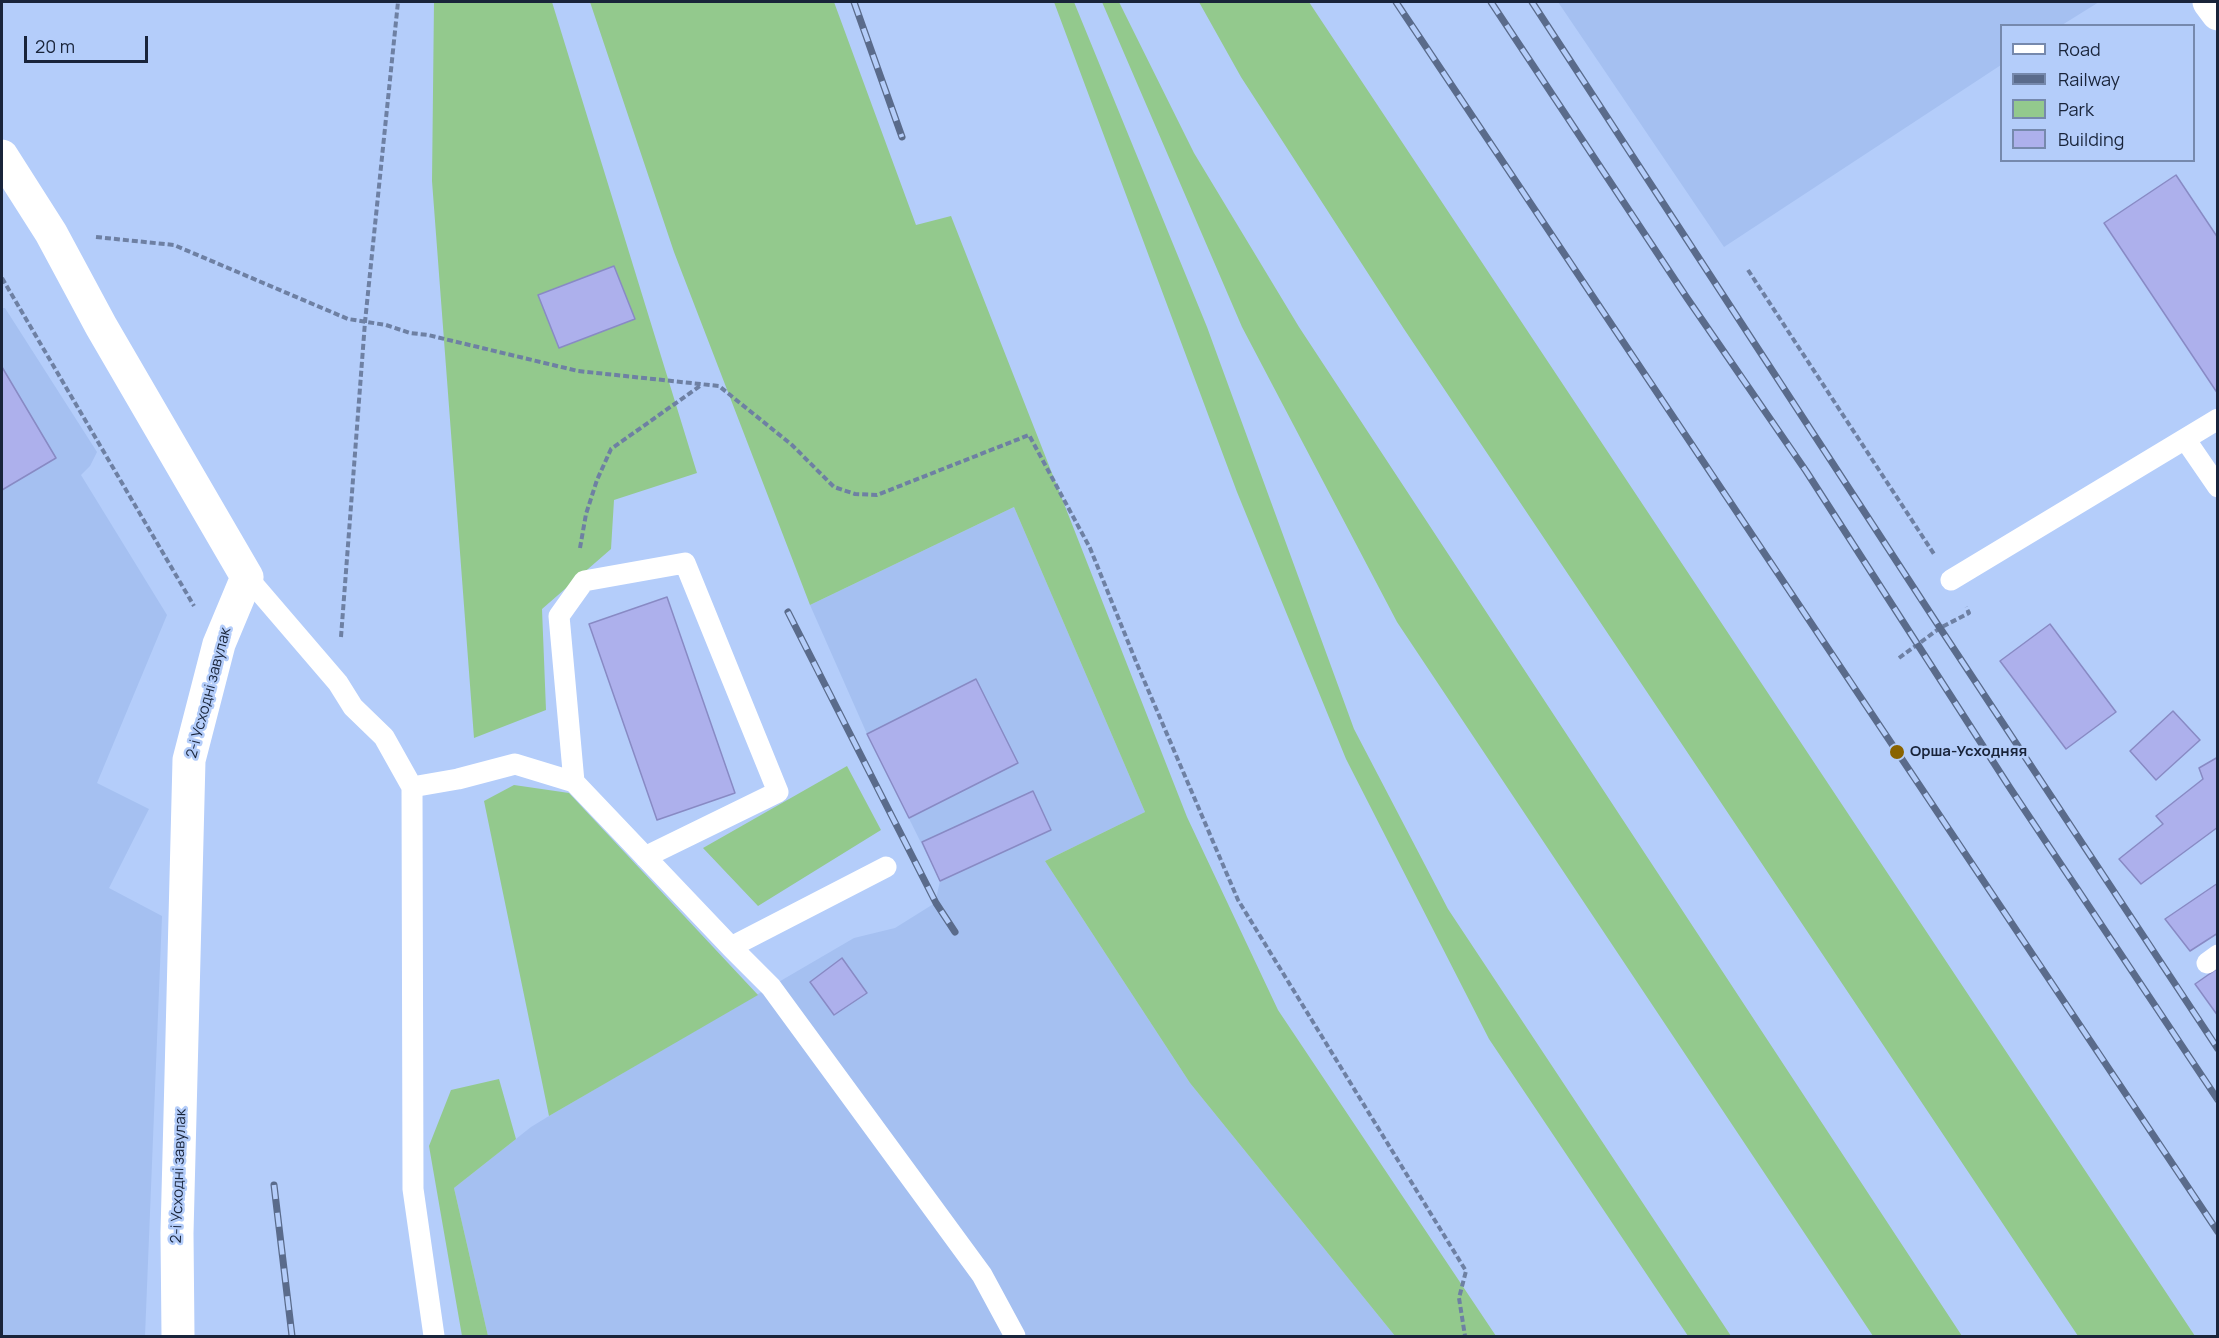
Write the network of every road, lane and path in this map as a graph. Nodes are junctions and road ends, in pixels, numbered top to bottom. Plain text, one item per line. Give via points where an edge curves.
1 (398, 2) edge
2 (2209, 2) edge
3 (2217, 14) edge
4 (2, 156) edge
5 (51, 233) junction
6 (1748, 270) dead end
7 (2, 278) edge
8 (365, 322) junction
9 (700, 386) junction
10 (2217, 419) edge
11 (2185, 439) junction
12 (2217, 487) edge
13 (247, 577) junction
14 (1951, 580) junction
15 (569, 602) junction
16 (219, 644) junction
17 (1899, 657) dead end
18 (338, 683) junction
19 (574, 782) junction
20 (412, 787) junction
21 (645, 857) junction
22 (886, 867) dead end
23 (731, 947) junction
24 (178, 1336) edge
25 (434, 1336) edge
26 (1015, 1336) edge
27 (1465, 1336) edge

1 - 8 path
2 - 3 street
4 - 5 street
5 - 8 path via 174,245 348,319
5 - 13 street
6 - 14 path
7 - 16 path
8 - 9 path via 578,371
8 - 18 path
9 - 15 path via 611,449 586,514
9 - 27 path via 719,386 792,446 834,487 855,494 877,495 1029,435 1090,548 1238,900 1466,1271 1459,1298
10 - 11 lane
11 - 12 lane
11 - 14 lane
13 - 16 street, 2-і Усходні завулак
13 - 18 lane
14 - 17 path via 1969,613
15 - 19 lane via 559,616
15 - 21 lane via 585,580 685,563 778,792
16 - 24 street, 2-і Усходні завулак via 189,760
18 - 20 lane via 353,707 384,737
19 - 20 lane via 515,764
19 - 21 lane
20 - 25 lane via 413,1189
21 - 23 lane
22 - 23 lane
23 - 26 lane via 771,987 982,1275

